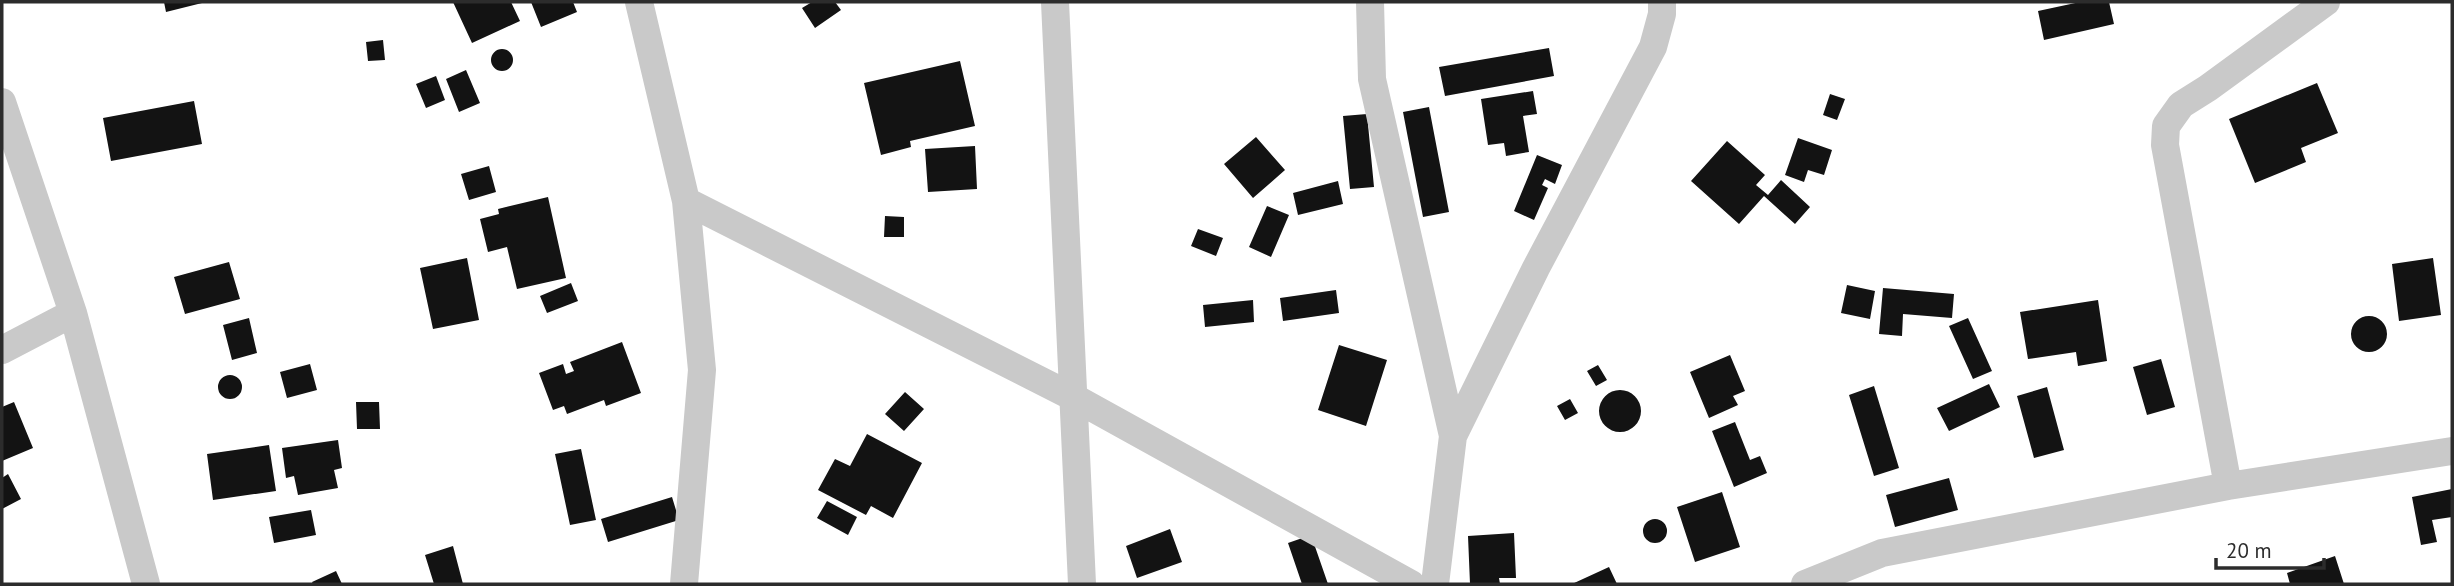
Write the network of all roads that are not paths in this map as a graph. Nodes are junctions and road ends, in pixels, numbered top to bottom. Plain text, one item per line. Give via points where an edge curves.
1 (639, 2) edge
2 (1055, 2) edge
3 (1370, 2) edge
4 (1662, 2) edge
5 (2326, 2) edge
6 (2, 102) edge
7 (686, 201) junction
8 (73, 313) junction
9 (2, 350) edge
10 (1073, 397) junction
11 (1453, 436) junction
12 (2452, 451) edge
13 (2228, 486) junction
14 (146, 584) edge
15 (684, 584) edge
16 (1082, 584) edge
17 (1411, 584) edge
18 (1435, 584) edge
19 (1805, 584) edge

1 - 7 street
2 - 10 street
3 - 11 street via 1372,79
4 - 11 street via 1653,47
5 - 13 street via 2181,105 2166,126 2165,145
6 - 8 street
7 - 10 street
7 - 15 street via 702,370
8 - 9 street
8 - 14 street
10 - 16 street
10 - 17 street
11 - 18 street
12 - 13 street
13 - 19 street via 1882,553

